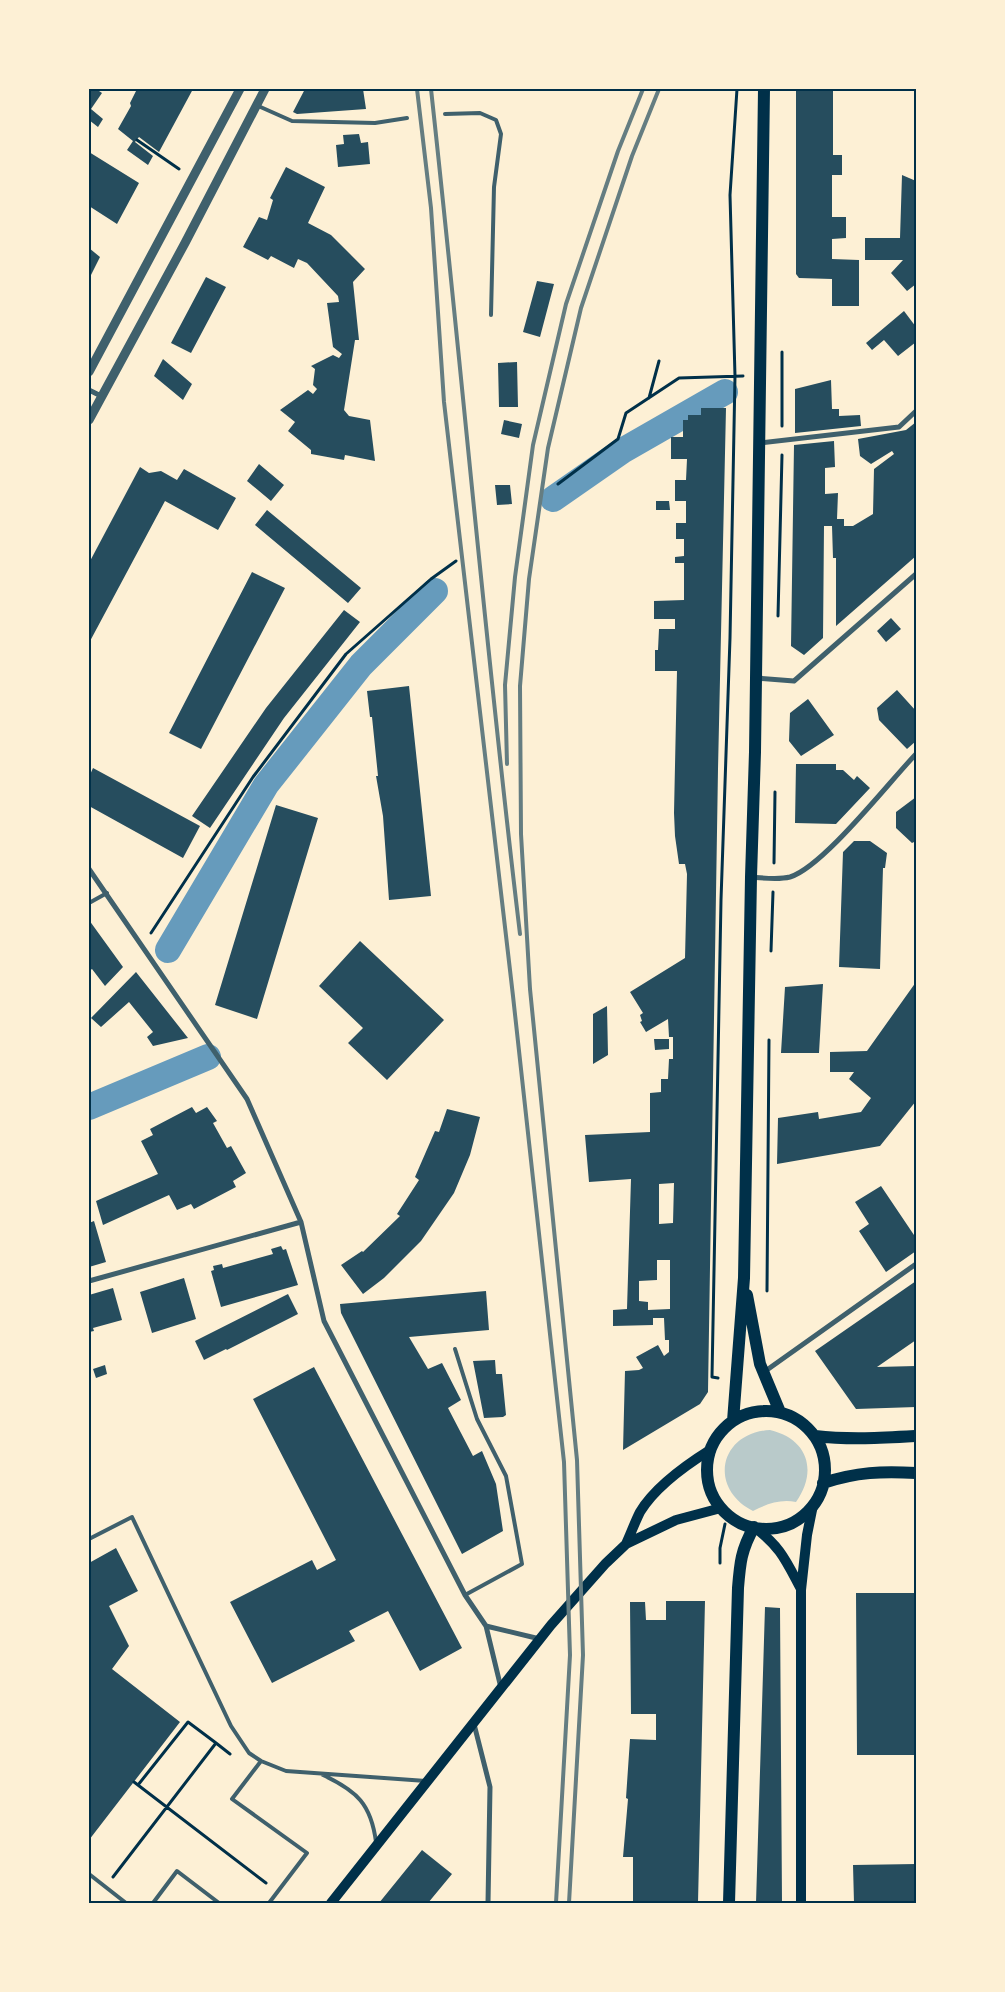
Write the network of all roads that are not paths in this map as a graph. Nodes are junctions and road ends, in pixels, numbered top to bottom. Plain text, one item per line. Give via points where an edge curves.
1 (240, 89) edge
2 (265, 89) edge
3 (764, 89) edge
4 (256, 105) junction
5 (445, 114) dead end
6 (407, 118) dead end
7 (491, 315) dead end
8 (89, 372) edge
9 (89, 390) edge
10 (101, 396) junction
11 (916, 411) edge
12 (89, 420) edge
13 (759, 443) junction
14 (916, 574) edge
15 (756, 678) junction
16 (916, 754) edge
17 (89, 869) edge
18 (750, 877) junction
19 (107, 893) junction
20 (89, 902) edge
21 (301, 1222) junction
22 (916, 1264) edge
23 (744, 1278) junction
24 (89, 1281) edge
25 (455, 1348) dead end
26 (764, 1373) junction
27 (780, 1412) junction
28 (733, 1421) junction
29 (815, 1436) junction
30 (916, 1436) edge
31 (710, 1450) junction
32 (916, 1473) edge
33 (824, 1483) junction
34 (813, 1505) junction
35 (721, 1508) junction
36 (754, 1527) junction
37 (89, 1539) edge
38 (626, 1544) junction
39 (801, 1590) junction
40 (465, 1595) junction
41 (486, 1626) junction
42 (541, 1639) junction
43 (502, 1688) junction
44 (473, 1723) junction
45 (262, 1761) junction
46 (322, 1774) junction
47 (428, 1781) junction
48 (377, 1844) junction
49 (89, 1874) edge
50 (126, 1903) edge
51 (153, 1903) edge
52 (220, 1903) edge
53 (269, 1903) edge
54 (331, 1903) edge
55 (488, 1903) edge
56 (729, 1903) edge
57 (801, 1903) edge

1 - 8 street
2 - 4 street
3 - 13 main road
4 - 6 lane via 292,121 375,123
4 - 10 street
5 - 7 lane via 480,113 496,120 501,134 494,188
9 - 10 street
10 - 12 street
11 - 13 street via 899,427
13 - 15 main road
14 - 15 street via 794,680
15 - 18 main road
16 - 18 street via 812,864 790,877
17 - 19 street
18 - 23 main road
19 - 20 lane
19 - 21 street via 247,1099
21 - 24 street
21 - 40 street via 324,1321
22 - 26 street
23 - 26 main road
23 - 28 main road
25 - 40 lane via 477,1419 506,1476 522,1564
26 - 27 main road
27 - 28 main road via 758,1411
27 - 29 main road via 805,1425
28 - 31 main road via 716,1437
29 - 30 main road via 877,1439
29 - 33 main road via 822,1451
31 - 35 main road via 708,1480
31 - 38 main road via 666,1481 641,1510
32 - 33 main road via 870,1472 846,1475
33 - 34 main road
34 - 36 main road via 802,1517 787,1525
34 - 39 main road
35 - 36 main road via 740,1522
35 - 38 main road via 676,1520
36 - 39 main road via 782,1554
36 - 56 main road via 744,1545 739,1565
37 - 45 lane via 132,1517 231,1726 249,1753
38 - 42 main road
39 - 57 main road
40 - 41 street
41 - 42 street
41 - 43 street
42 - 43 main road
43 - 44 main road
44 - 47 main road
44 - 55 street via 490,1786
45 - 46 lane via 286,1771
45 - 53 lane via 232,1799 307,1853
46 - 47 lane
46 - 48 lane via 344,1785 366,1807 374,1825
47 - 48 main road
48 - 54 main road
49 - 50 lane
51 - 52 lane via 177,1871

